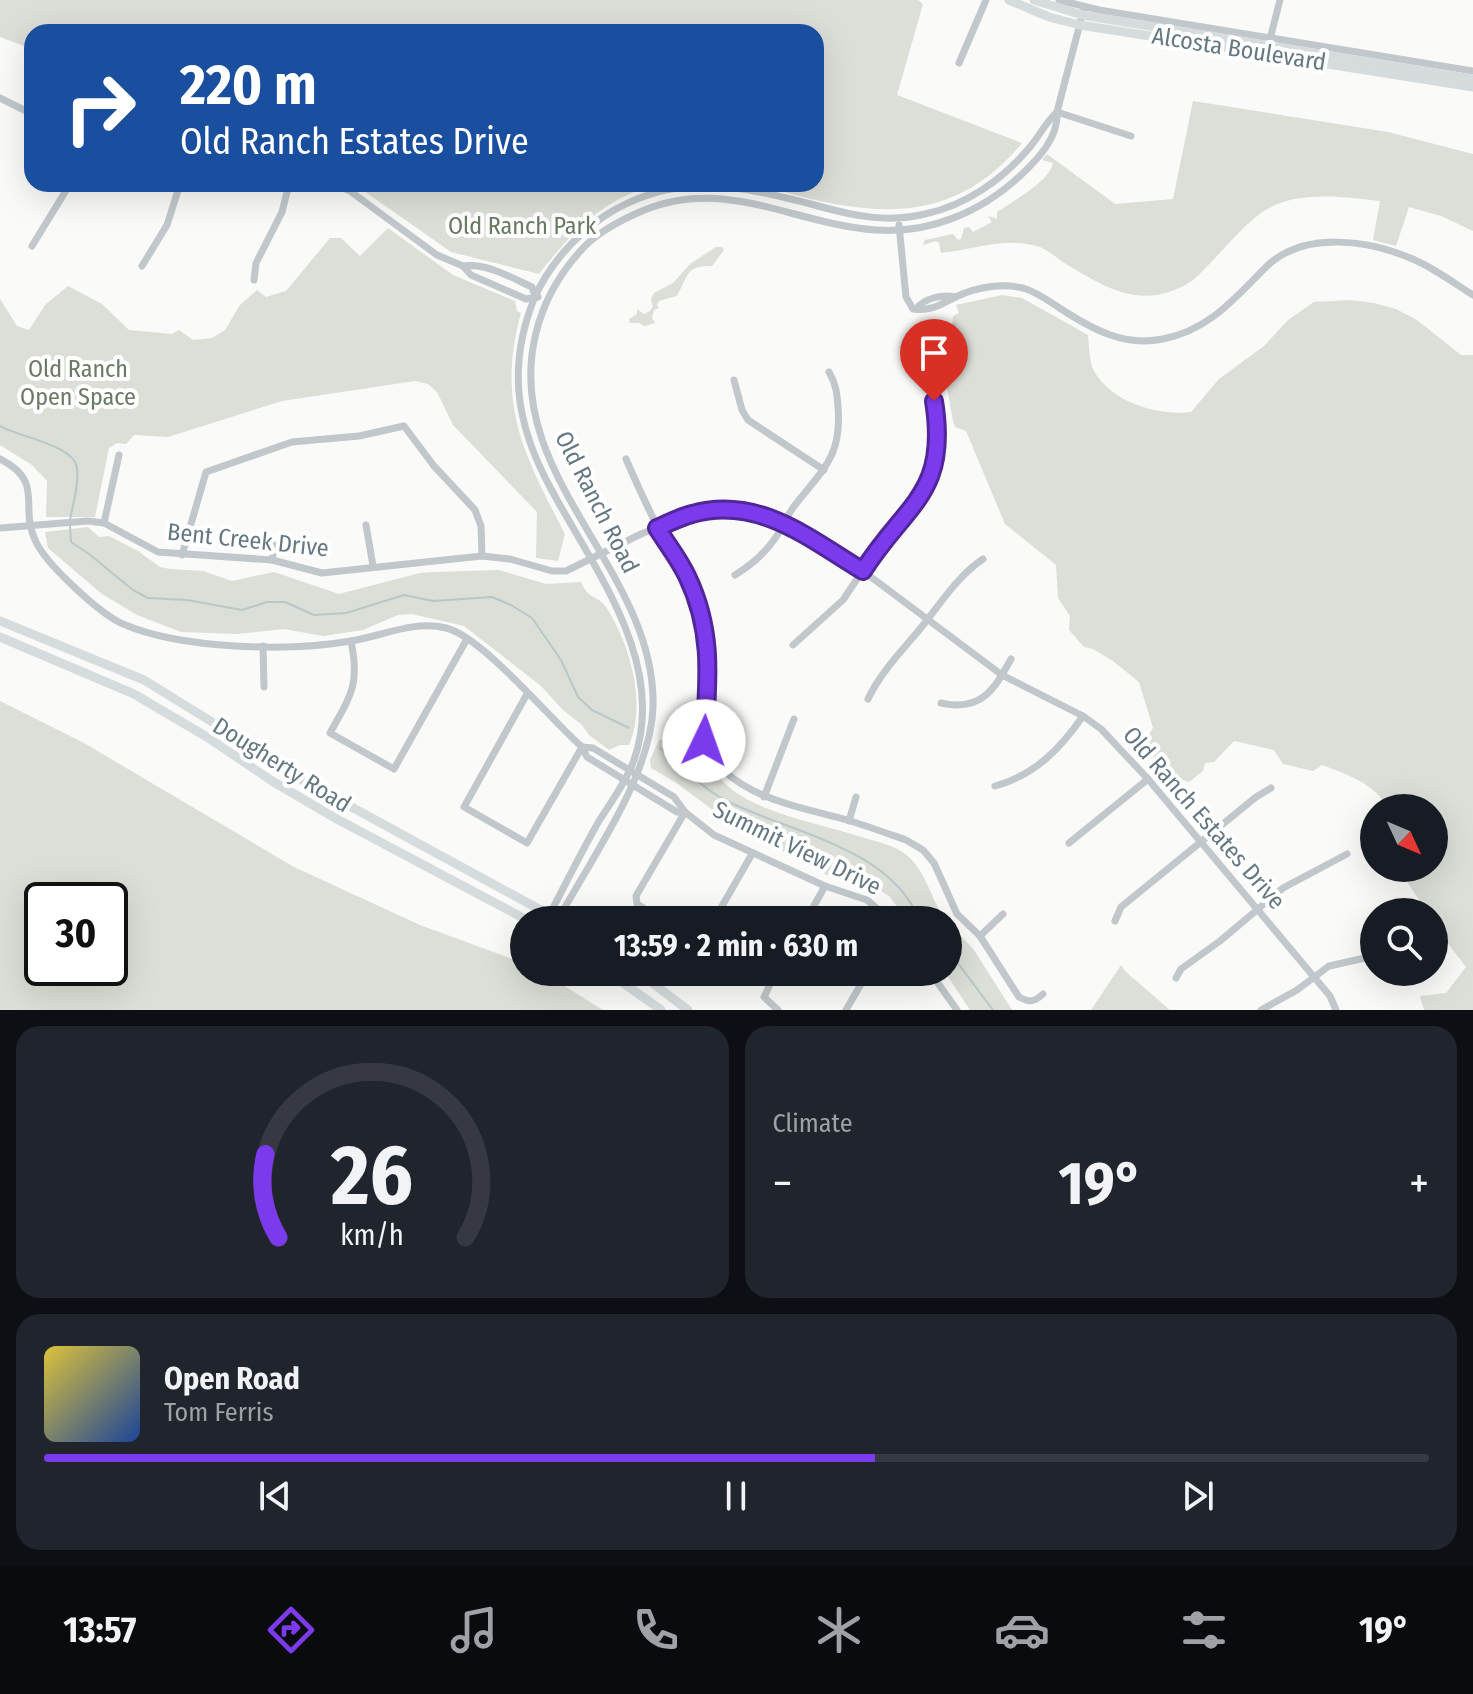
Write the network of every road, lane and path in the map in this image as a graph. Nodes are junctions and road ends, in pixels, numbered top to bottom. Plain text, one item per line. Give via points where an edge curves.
1 (986, 0) edge
2 (1009, 0) edge
3 (1034, 0) edge
4 (1059, 0) edge
5 (1280, 0) edge
6 (1082, 16) junction
7 (1269, 46) junction
8 (959, 63) dead end
9 (1473, 71) edge
10 (1473, 79) edge
11 (1473, 87) edge
12 (0, 98) edge
13 (24, 110) edge
14 (1057, 112) junction
15 (1131, 136) dead end
16 (65, 192) edge
17 (177, 192) edge
18 (286, 192) edge
19 (348, 192) edge
20 (659, 192) edge
21 (757, 192) edge
22 (898, 218) junction
23 (899, 229) junction
24 (32, 246) dead end
25 (142, 266) dead end
26 (463, 266) junction
27 (254, 280) dead end
28 (1473, 295) edge
29 (535, 296) junction
30 (547, 301) junction
31 (923, 334) dead end
32 (829, 372) dead end
33 (734, 380) dead end
34 (119, 455) dead end
35 (0, 459) edge
36 (626, 459) dead end
37 (824, 470) junction
38 (104, 523) junction
39 (783, 523) junction
40 (366, 525) dead end
41 (30, 526) junction
42 (0, 528) edge
43 (657, 528) junction
44 (275, 545) dead end
45 (182, 555) junction
46 (601, 555) junction
47 (482, 556) junction
48 (983, 559) dead end
49 (272, 560) junction
50 (591, 560) junction
51 (373, 566) junction
52 (863, 571) junction
53 (735, 575) dead end
54 (928, 619) junction
55 (0, 621) edge
56 (0, 637) edge
57 (467, 639) junction
58 (351, 641) junction
59 (793, 645) dead end
60 (263, 646) junction
61 (1011, 659) dead end
62 (1002, 675) junction
63 (264, 687) dead end
64 (527, 694) junction
65 (868, 699) dead end
66 (941, 703) dead end
67 (1083, 716) junction
68 (794, 719) dead end
69 (582, 747) junction
70 (629, 769) junction
71 (638, 774) junction
72 (624, 779) junction
73 (1148, 779) junction
74 (633, 785) junction
75 (995, 786) dead end
76 (1271, 788) dead end
77 (764, 797) junction
78 (856, 797) dead end
79 (685, 812) junction
80 (849, 821) junction
81 (1199, 842) junction
82 (1069, 843) dead end
83 (752, 854) junction
84 (1347, 854) dead end
85 (825, 886) junction
86 (530, 906) edge
87 (554, 906) edge
88 (566, 906) edge
89 (640, 906) edge
90 (722, 906) edge
91 (814, 906) edge
92 (874, 906) edge
93 (1257, 909) junction
94 (510, 911) edge
95 (1003, 914) dead end
96 (1115, 921) dead end
97 (980, 936) junction
98 (1360, 959) edge
99 (1176, 978) dead end
100 (1313, 978) junction
101 (628, 986) edge
102 (656, 986) edge
103 (768, 986) edge
104 (860, 986) edge
105 (940, 986) edge
106 (1043, 994) dead end
107 (661, 1010) edge
108 (688, 1010) edge
109 (778, 1010) edge
110 (846, 1010) edge
111 (957, 1010) edge
112 (1261, 1010) edge
113 (1336, 1010) edge

1 - 8 street
2 - 6 main road, Alcosta Boulevard via 1049,17
3 - 6 main road, Alcosta Boulevard
4 - 6 street, Alcosta Boulevard
5 - 7 street
6 - 7 main road, Alcosta Boulevard
6 - 14 street, Old Ranch Road
7 - 9 street, Alcosta Boulevard
7 - 10 main road, Alcosta Boulevard
7 - 11 main road, Alcosta Boulevard
12 - 13 street
14 - 15 street
14 - 22 street, Old Ranch Road via 1021,158 980,191 938,211
14 - 23 street, Old Ranch Road via 1058,126 1044,149 1008,187 965,213
16 - 24 street
17 - 25 street via 167,225
18 - 27 street via 256,263
19 - 26 street via 437,255
20 - 29 street, Old Ranch Road via 610,213 580,236
21 - 22 street, Old Ranch Road via 847,214
22 - 23 street
23 - 28 street via 906,297 916,309 929,310 993,286 1024,288 1102,333 1129,340 1158,340 1192,331 1217,316 1268,265 1310,243 1361,245 1409,258
23 - 30 street, Old Ranch Road via 843,226 730,198 667,203 615,223 587,244
26 - 29 street via 471,275 526,299
26 - 29 street via 499,272 532,287
29 - 30 street
29 - 50 street, Old Ranch Road via 520,347 520,409 538,465
30 - 46 street, Old Ranch Road via 531,351 532,408 548,458
31 - 52 street via 937,421 932,474 921,498
32 - 37 street via 837,386 840,423 837,447
33 - 37 street via 748,420
34 - 38 street
35 - 41 street via 21,472 26,482
36 - 43 street
37 - 39 street
38 - 41 street, Bent Creek Drive
38 - 45 street, Bent Creek Drive via 158,552
39 - 43 street, Old Ranch Estates Drive via 757,512 726,510 694,513
39 - 52 street, Old Ranch Estates Drive
39 - 53 street via 776,538
40 - 51 street
41 - 42 street, Bent Creek Drive
41 - 60 street via 47,559 111,618 190,643
43 - 46 street, Old Ranch Estates Drive
43 - 77 street via 685,572 707,634 704,741 739,782
44 - 49 street
45 - 47 street via 206,472 292,442 404,426 475,510
45 - 49 street, Bent Creek Drive
46 - 50 street, Old Ranch Estates Drive
46 - 71 street, Old Ranch Road via 643,638 651,670 651,733
47 - 50 street, Bent Creek Drive via 552,571
47 - 51 street, Bent Creek Drive
48 - 54 street
49 - 51 street, Bent Creek Drive via 322,573
50 - 70 street, Old Ranch Road via 632,643 640,673 641,730
52 - 54 street, Old Ranch Estates Drive
52 - 59 street via 843,600
54 - 62 street, Old Ranch Estates Drive
54 - 65 street
55 - 86 main road, Dougherty Road via 144,680 280,768
56 - 94 main road, Dougherty Road via 134,694 335,818
57 - 58 street via 448,628 423,626
57 - 58 street via 394,769 330,733 356,681
57 - 64 street, Summit View Drive
58 - 60 street
60 - 63 street
61 - 62 street
62 - 66 street via 979,701
62 - 67 street, Old Ranch Estates Drive
64 - 69 street, Summit View Drive
64 - 69 street via 464,807 527,843
67 - 73 street, Old Ranch Estates Drive
67 - 75 street via 1051,757
68 - 77 street
69 - 70 street, Summit View Drive
69 - 72 street, Summit View Drive via 587,757
70 - 71 street, Summit View Drive
70 - 72 street, Old Ranch Road
71 - 74 street, Old Ranch Road
71 - 79 street, Summit View Drive via 674,797
72 - 74 street, Summit View Drive
72 - 87 street, Old Ranch Road
73 - 81 street, Old Ranch Estates Drive
73 - 82 street
74 - 79 street, Summit View Drive
74 - 88 street, Old Ranch Road
76 - 81 street
77 - 80 street
78 - 80 street
79 - 83 street, Summit View Drive via 714,835
79 - 89 street via 636,896
80 - 97 street via 923,850 957,914
81 - 93 street, Old Ranch Estates Drive
81 - 96 street via 1121,907
83 - 85 street, Summit View Drive
83 - 90 street
84 - 93 street via 1283,888
85 - 91 street
85 - 92 street, Summit View Drive
93 - 99 street
93 - 100 street, Old Ranch Estates Drive
95 - 97 street
97 - 106 street via 1019,997 1028,1002
98 - 100 street via 1329,966
100 - 112 street
100 - 113 street, Old Ranch Estates Drive
101 - 107 main road
102 - 108 main road
103 - 109 street via 765,1000
104 - 110 street
105 - 111 street

